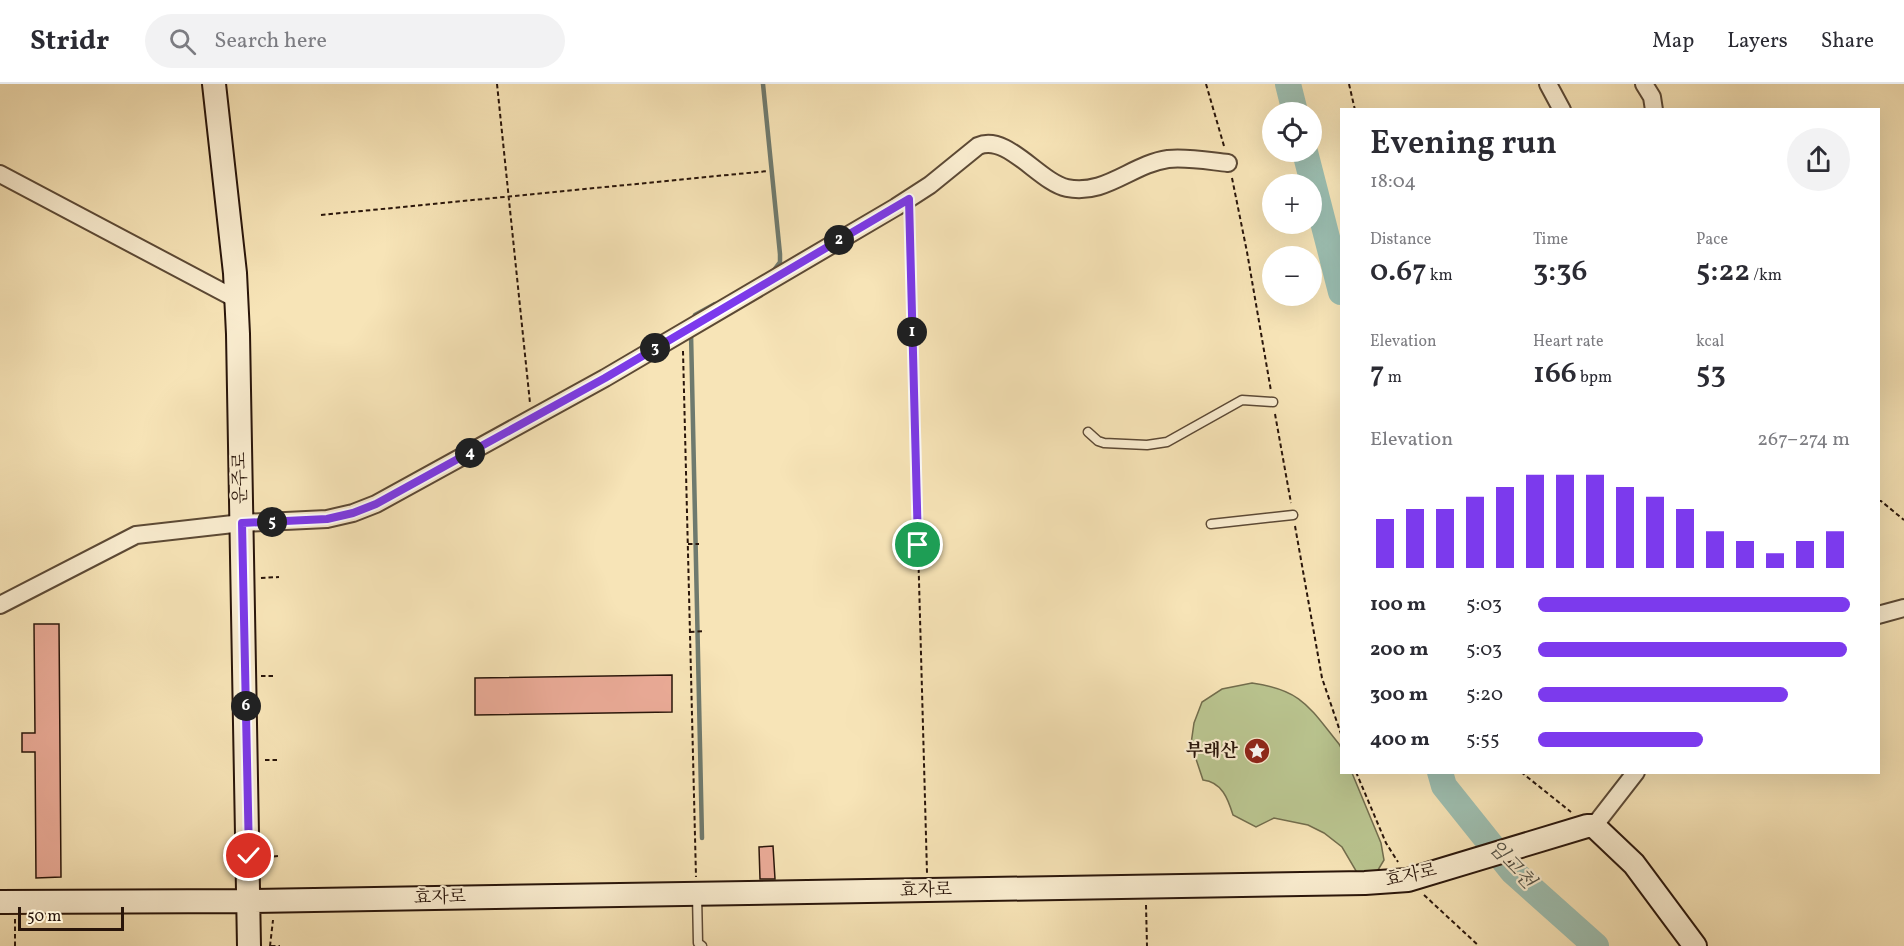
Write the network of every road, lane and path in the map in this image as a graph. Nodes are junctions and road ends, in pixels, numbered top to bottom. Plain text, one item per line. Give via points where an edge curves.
1 (213, 84) edge
2 (497, 84) edge
3 (1349, 84) edge
4 (1548, 84) edge
5 (1644, 84) edge
6 (1355, 108) edge
7 (1561, 108) edge
8 (1654, 108) edge
9 (1228, 163) dead end
10 (768, 171) dead end
11 (0, 174) edge
12 (509, 196) junction
13 (909, 199) junction
14 (321, 215) dead end
15 (236, 299) junction
16 (688, 329) junction
17 (1273, 402) dead end
18 (536, 416) junction
19 (1088, 432) dead end
20 (1880, 501) edge
21 (1293, 515) dead end
22 (1904, 520) edge
23 (242, 523) junction
24 (1211, 524) dead end
25 (688, 544) junction
26 (698, 544) dead end
27 (0, 604) edge
28 (1904, 608) edge
29 (1880, 614) edge
30 (705, 631) dead end
31 (690, 632) junction
32 (1357, 774) edge
33 (1523, 774) edge
34 (1634, 774) edge
35 (1584, 828) junction
36 (1414, 878) junction
37 (1145, 887) junction
38 (927, 891) junction
39 (697, 894) junction
40 (250, 901) junction
41 (7, 902) edge
42 (274, 915) dead end
43 (15, 946) edge
44 (249, 946) edge
45 (270, 946) edge
46 (702, 946) edge
47 (1147, 946) edge
48 (1479, 946) edge
49 (1695, 946) edge

1 - 15 street, 운주로
2 - 12 path
3 - 6 path
4 - 7 street
5 - 8 street
9 - 13 street via 1168,159 1107,184 1076,189 1056,184 1002,147 984,143
10 - 12 path
11 - 15 street
12 - 14 path
12 - 18 path via 530,403
13 - 16 street
13 - 38 path
15 - 23 street, 운주로
16 - 18 street
16 - 25 path
17 - 19 lane via 1242,400 1160,443 1104,443
18 - 23 street via 353,513 327,519
20 - 22 path
21 - 24 lane
23 - 27 street via 136,535
23 - 40 street, 운주로
25 - 26 path
25 - 31 path
28 - 29 street
30 - 31 path
31 - 39 path
32 - 36 path via 1386,843
33 - 35 path
34 - 35 street
35 - 36 street, 효자로
35 - 49 street via 1634,864
36 - 37 street, 효자로 via 1365,884
36 - 48 path
37 - 38 street, 효자로
37 - 47 path
38 - 39 street, 효자로
39 - 40 street, 효자로
39 - 46 lane via 698,943
40 - 41 street, 효자로
40 - 44 street, 운주로
41 - 43 path
42 - 45 path

